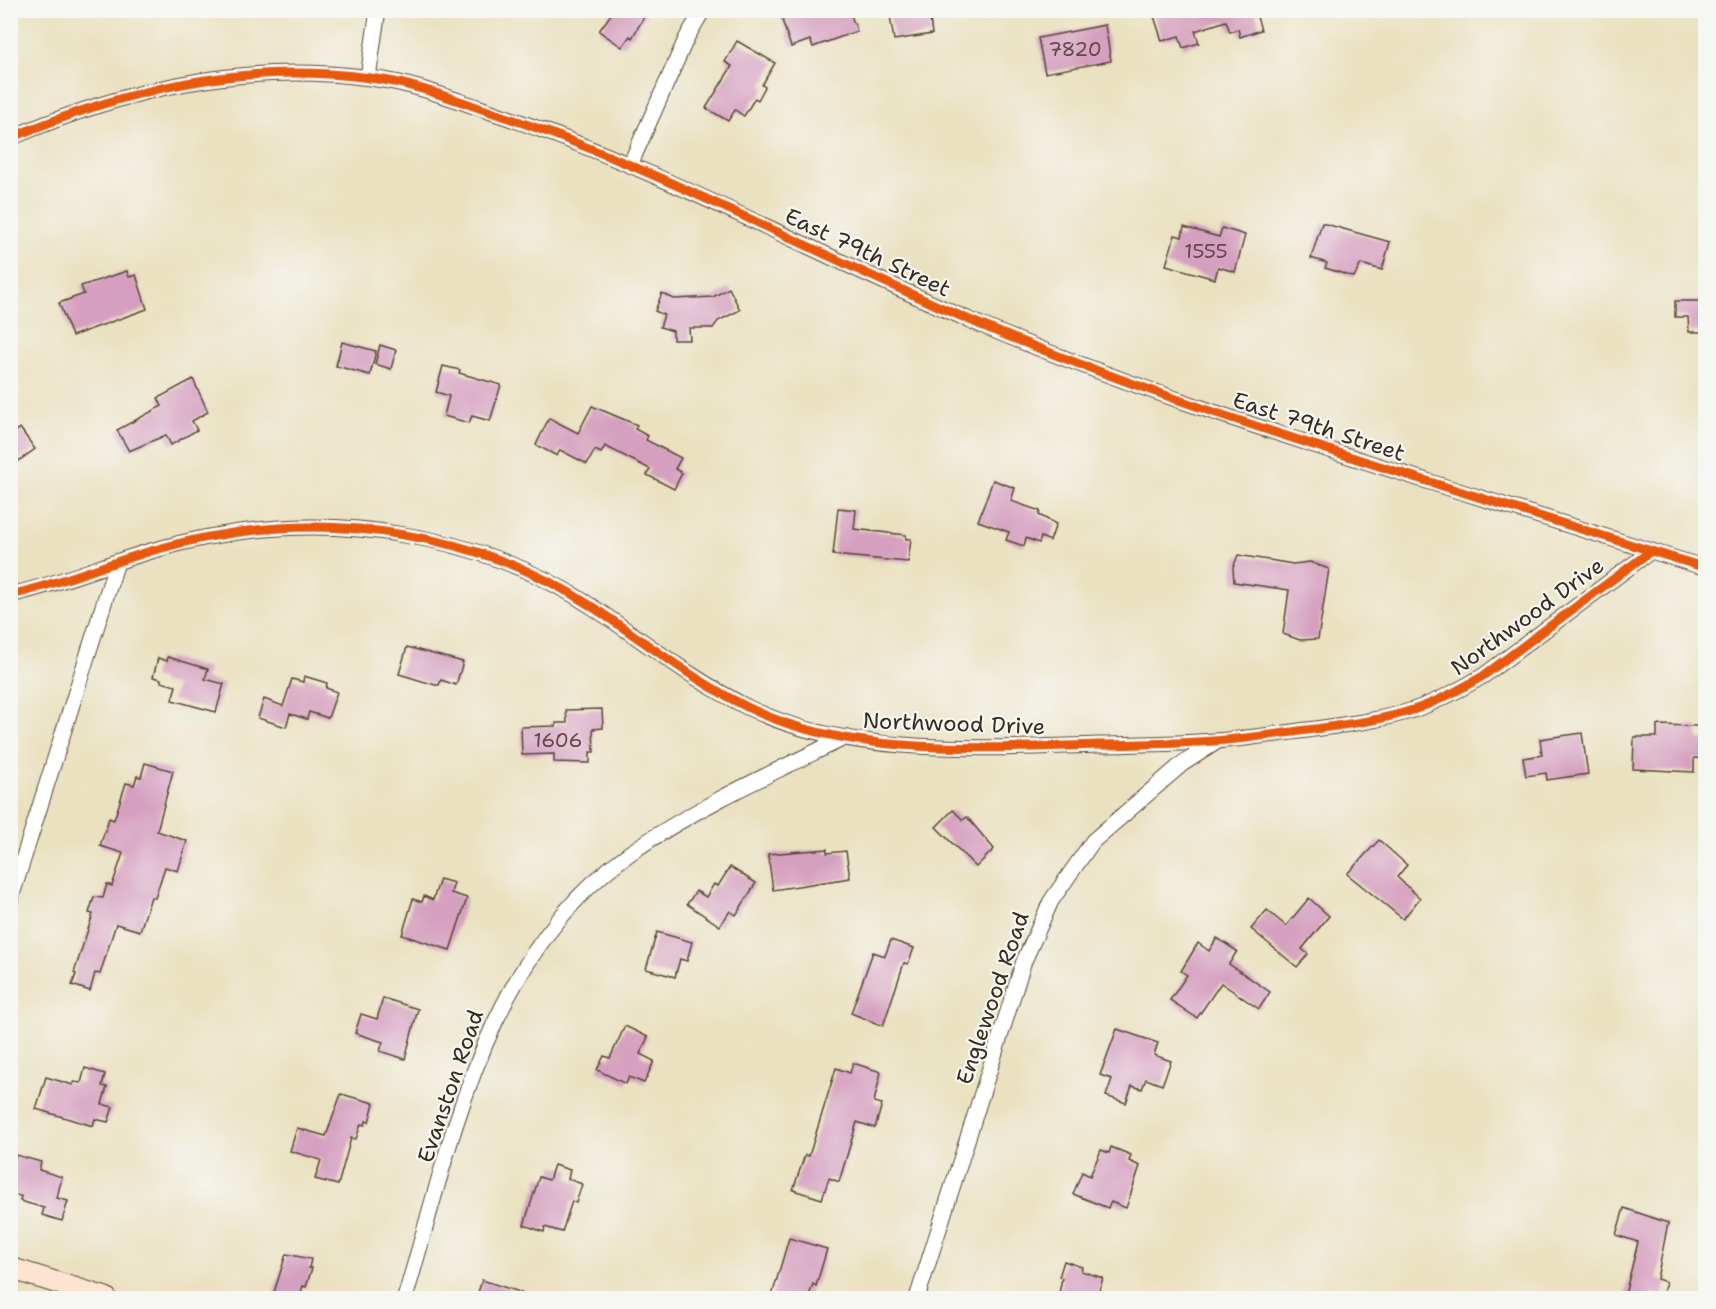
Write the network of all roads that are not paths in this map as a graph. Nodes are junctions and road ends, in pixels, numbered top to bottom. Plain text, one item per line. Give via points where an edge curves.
1 (378, 10) edge
2 (703, 10) edge
3 (368, 77) junction
4 (10, 138) edge
5 (630, 165) junction
6 (1651, 551) junction
7 (116, 565) junction
8 (1706, 568) edge
9 (10, 596) edge
10 (846, 738) junction
11 (1218, 741) junction
12 (10, 901) edge
13 (10, 1268) edge
14 (106, 1299) edge
15 (405, 1299) edge
16 (917, 1299) edge

1 - 3 street
2 - 5 street
3 - 4 street, East 79th Street via 265,74 185,82 73,112
3 - 5 street, East 79th Street via 464,103
5 - 6 street, East 79th Street via 944,309 1119,380 1231,420
6 - 8 street, East 79th Street
6 - 11 street, Northwood Drive via 1496,667 1437,700 1352,724
7 - 9 street, Northwood Drive
7 - 10 street, Northwood Drive via 193,540 272,529 362,529 438,541 500,560 577,597 695,679 750,708
7 - 12 street
10 - 11 street, Northwood Drive via 955,746
10 - 15 street, Evanston Road via 736,789 659,833 617,863 554,926 506,997 481,1054
11 - 16 street, Englewood Road via 1182,764 1102,832 1071,870 1046,911 1024,961
13 - 14 street

